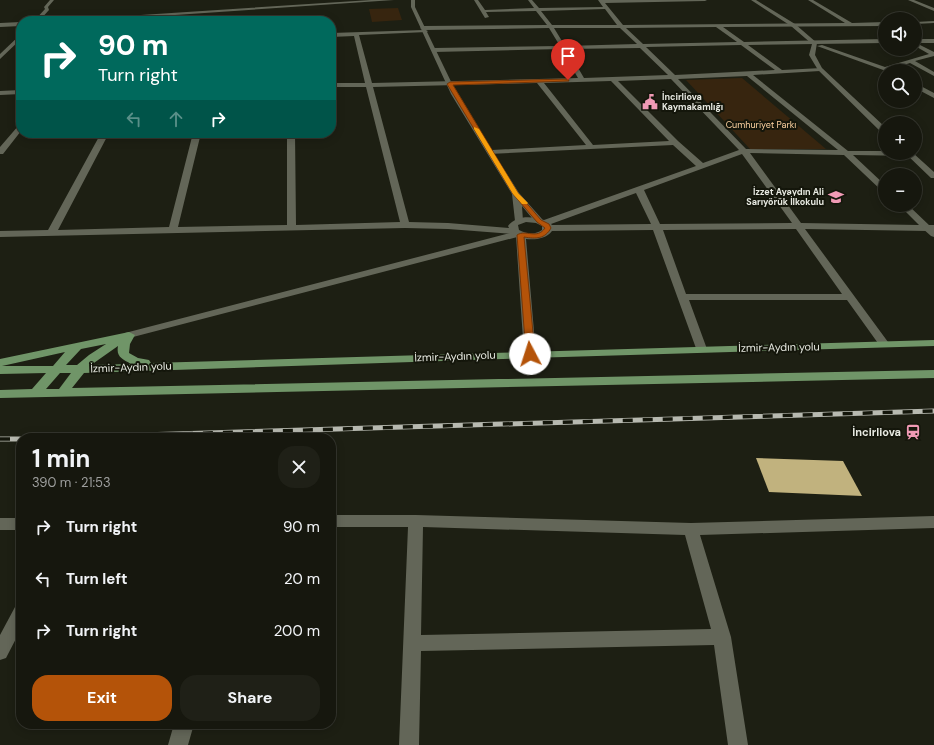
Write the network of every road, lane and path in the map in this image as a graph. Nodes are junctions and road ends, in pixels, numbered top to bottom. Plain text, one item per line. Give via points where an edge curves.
1 (52, 0) edge
2 (392, 0) edge
3 (413, 0) edge
4 (476, 0) edge
5 (530, 0) edge
6 (705, 0) edge
7 (753, 0) edge
8 (810, 0) edge
9 (927, 0) edge
10 (360, 1) edge
11 (601, 1) edge
12 (911, 1) edge
13 (317, 2) edge
14 (607, 8) junction
15 (537, 9) junction
16 (934, 10) edge
17 (483, 11) junction
18 (172, 14) joint
19 (38, 16) edge
20 (148, 16) edge
21 (934, 22) edge
22 (922, 23) edge
23 (16, 24) edge
24 (878, 24) edge
25 (0, 25) edge
26 (718, 25) junction
27 (793, 25) junction
28 (852, 25) junction
29 (621, 26) junction
30 (494, 27) junction
31 (551, 27) junction
32 (424, 30) junction
33 (864, 32) dead end
34 (356, 34) junction
35 (336, 35) edge
36 (869, 35) dead end
37 (16, 37) edge
38 (878, 40) edge
39 (922, 41) edge
40 (934, 41) edge
41 (878, 42) edge
42 (814, 43) junction
43 (742, 44) junction
44 (642, 46) junction
45 (564, 48) junction
46 (922, 48) edge
47 (434, 50) junction
48 (934, 54) edge
49 (0, 57) edge
50 (910, 61) junction
51 (903, 64) edge
52 (878, 66) edge
53 (820, 69) junction
54 (781, 72) junction
55 (748, 74) junction
56 (934, 74) edge
57 (673, 77) junction
58 (612, 78) junction
59 (582, 79) junction
60 (539, 81) junction
61 (450, 84) junction
62 (336, 85) edge
63 (369, 85) junction
64 (922, 88) edge
65 (16, 92) edge
66 (0, 93) edge
67 (934, 96) edge
68 (878, 125) edge
69 (16, 132) edge
70 (102, 138) edge
71 (196, 138) edge
72 (290, 138) edge
73 (675, 143) junction
74 (591, 147) junction
75 (744, 151) junction
76 (0, 152) edge
77 (492, 152) junction
78 (846, 152) junction
79 (878, 153) edge
80 (917, 160) edge
81 (701, 166) junction
82 (934, 176) edge
83 (878, 182) edge
84 (639, 189) junction
85 (516, 194) junction
86 (911, 212) edge
87 (544, 224) junction
88 (405, 225) junction
89 (799, 226) junction
90 (292, 227) junction
91 (657, 227) junction
92 (517, 229) junction
93 (173, 230) junction
94 (932, 230) edge
95 (52, 232) junction
96 (0, 234) edge
97 (683, 296) junction
98 (850, 297) junction
99 (129, 335) junction
100 (934, 343) edge
101 (884, 344) junction
102 (77, 346) junction
103 (701, 349) junction
104 (530, 354) junction
105 (0, 363) edge
106 (168, 366) junction
107 (56, 369) junction
108 (79, 369) junction
109 (0, 370) edge
110 (934, 374) edge
111 (36, 392) junction
112 (63, 392) junction
113 (0, 394) edge
114 (336, 521) edge
115 (416, 521) junction
116 (934, 522) edge
117 (0, 524) edge
118 (16, 524) edge
119 (691, 529) junction
120 (16, 622) edge
121 (722, 637) junction
122 (412, 643) junction
123 (0, 652) edge
124 (183, 729) edge
125 (178, 745) edge
126 (409, 745) edge
127 (738, 745) edge

1 - 19 street via 47,9
2 - 10 street
3 - 32 street via 412,7
4 - 17 street
5 - 15 street
6 - 11 street
7 - 27 street
8 - 28 street
9 - 12 street
10 - 13 street
11 - 14 street
12 - 16 street
13 - 18 street via 262,6 227,13
14 - 15 street
14 - 29 street
15 - 17 street
15 - 31 street
17 - 30 street
18 - 20 street
21 - 22 street
23 - 25 street
24 - 28 street
26 - 27 street
26 - 29 street
26 - 43 street
27 - 28 street
27 - 42 street
28 - 33 street
29 - 31 street
29 - 44 street
30 - 31 street
30 - 32 street
31 - 45 street
32 - 34 street
32 - 47 street
34 - 35 street
34 - 63 street
36 - 38 street
37 - 49 street
39 - 40 street
41 - 42 street
42 - 43 street
42 - 52 street
42 - 53 street via 812,55
43 - 44 street
43 - 54 street
44 - 45 street
44 - 57 street
45 - 47 street
45 - 59 street
46 - 48 street
47 - 61 street
48 - 50 street
50 - 51 street
50 - 56 street
53 - 54 street
53 - 68 street
54 - 55 street
55 - 57 street
55 - 78 street
57 - 58 street
57 - 75 street
58 - 59 street
58 - 73 street
59 - 60 street
60 - 61 street
60 - 74 street
61 - 63 street
61 - 77 street
62 - 63 street
63 - 88 street
64 - 67 street
65 - 66 street
69 - 76 street
70 - 95 street
71 - 93 street
72 - 90 street
73 - 74 street
73 - 81 street
74 - 77 street
75 - 78 street
75 - 81 street
75 - 89 street
77 - 85 street
78 - 79 street
78 - 83 street
80 - 82 street
81 - 84 street
84 - 87 street
84 - 91 street
85 - 87 street
85 - 92 street
86 - 94 street
87 - 91 street
87 - 92 street via 529,220
87 - 92 street via 544,234 540,236 533,236
88 - 90 street
88 - 92 street
89 - 91 street
89 - 94 street
89 - 98 street
90 - 93 street
91 - 97 street
92 - 99 street
92 - 104 street
93 - 95 street
95 - 96 street
97 - 98 street
97 - 103 street
98 - 101 street
99 - 102 highway
99 - 106 highway via 124,343 123,355 135,361
99 - 108 highway via 101,350
100 - 101 highway, İzmir-Aydın yolu
101 - 103 highway, İzmir-Aydın yolu
102 - 105 highway
102 - 107 highway
103 - 104 highway, İzmir-Aydın yolu
104 - 106 highway, İzmir-Aydın yolu
106 - 108 highway, İzmir-Aydın yolu
107 - 108 highway, İzmir-Aydın yolu
107 - 109 highway, İzmir-Aydın yolu
107 - 111 highway
108 - 112 highway
110 - 112 highway, İzmir-Aydın yolu
111 - 112 highway, İzmir-Aydın yolu
111 - 113 highway, İzmir-Aydın yolu
114 - 115 street
115 - 119 street
115 - 122 street
116 - 119 street
117 - 118 street
119 - 121 street
120 - 123 street
121 - 122 street
121 - 127 street
122 - 126 street
124 - 125 street

